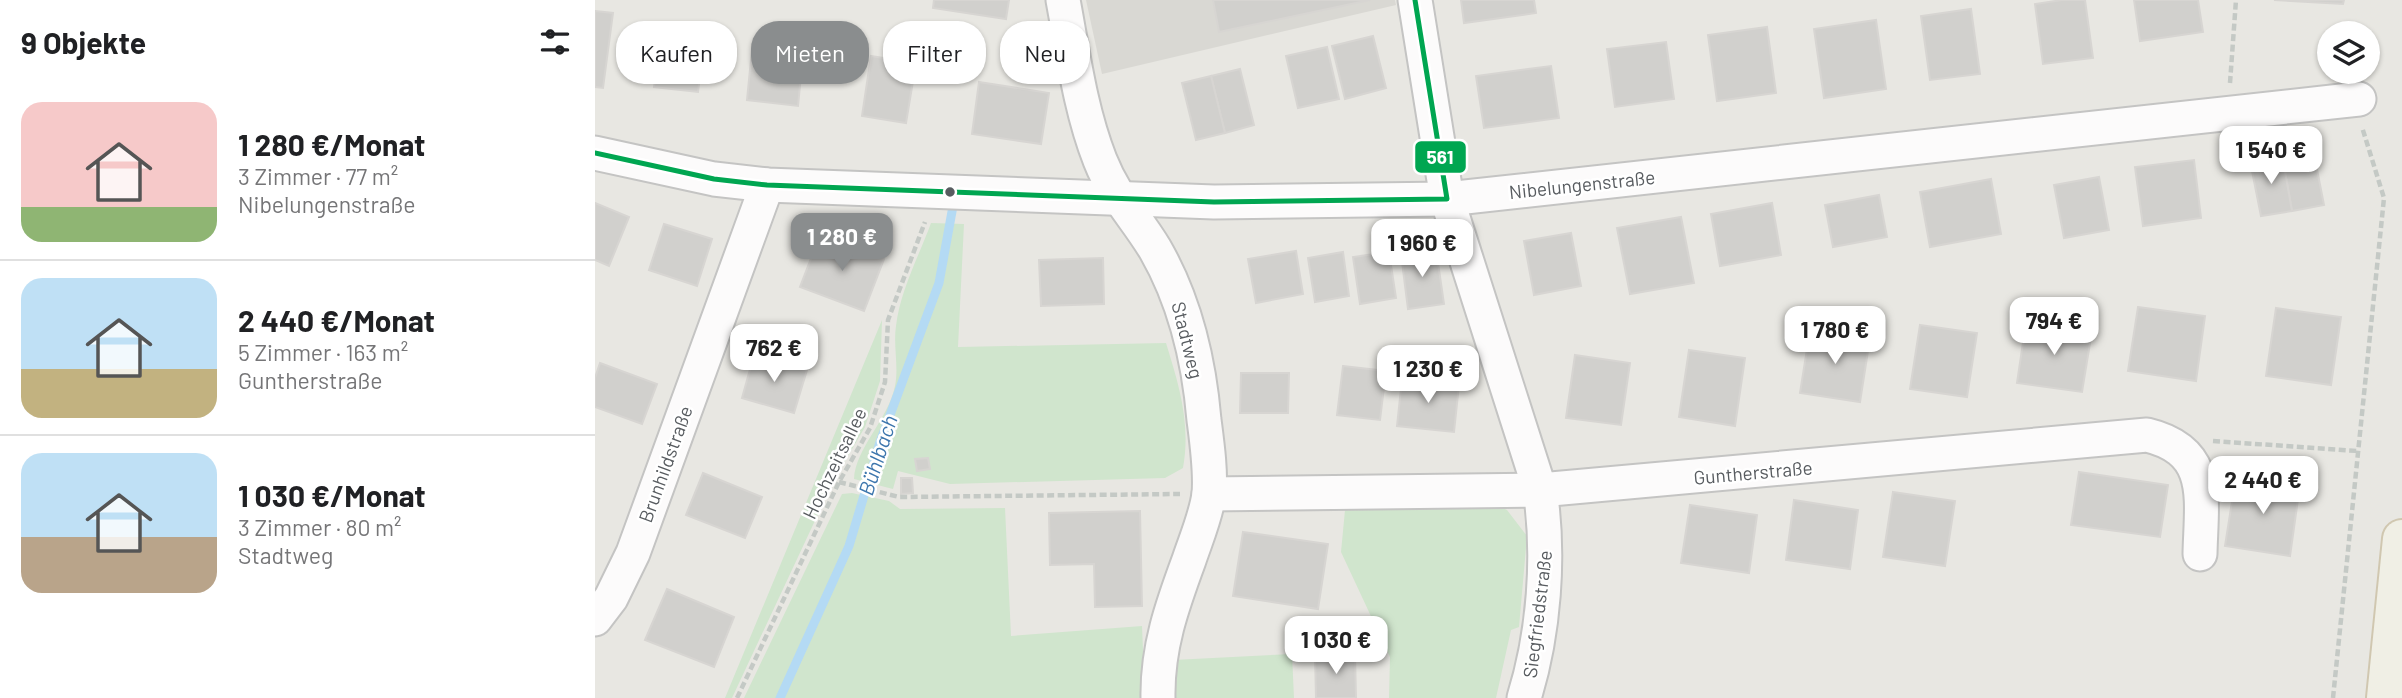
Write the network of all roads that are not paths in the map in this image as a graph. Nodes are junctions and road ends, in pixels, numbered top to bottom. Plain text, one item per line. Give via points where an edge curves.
1 (1063, 0) edge
2 (1415, 0) edge
3 (2359, 99) road end
4 (595, 153) edge
5 (767, 185) junction
6 (1117, 199) junction
7 (1447, 199) junction
8 (1540, 490) junction
9 (1209, 494) junction
10 (2402, 539) edge
11 (2200, 554) dead end
12 (595, 618) edge
13 (1158, 698) edge
14 (1524, 698) edge
15 (2386, 698) edge

1 - 6 street, Stadtweg via 1085,111
2 - 7 street, Siegfriedstraße
3 - 7 street, Nibelungenstraße
4 - 5 street, Nibelungenstraße via 714,179
5 - 6 street, Nibelungenstraße
5 - 12 street, Brunhildstraße via 633,553 611,598
6 - 7 street, Nibelungenstraße
6 - 9 street, Stadtweg via 1153,246 1184,313 1204,419
7 - 8 street, Siegfriedstraße
8 - 9 street, Guntherstraße
8 - 11 street, Guntherstraße via 2147,435 2183,450 2196,468 2201,482
8 - 14 street, Siegfriedstraße via 1546,556
9 - 13 street, Stadtweg via 1168,615 1160,649
10 - 15 main road

